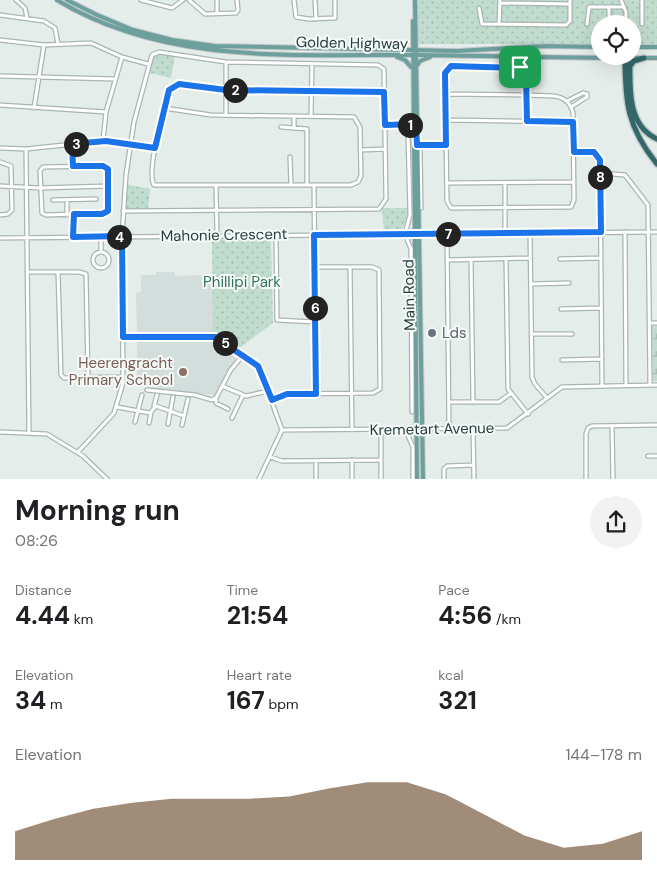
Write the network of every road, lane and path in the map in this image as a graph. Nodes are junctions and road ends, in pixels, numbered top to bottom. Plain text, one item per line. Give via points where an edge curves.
1 (16, 0) edge
2 (57, 0) edge
3 (67, 0) edge
4 (141, 0) edge
5 (183, 0) edge
6 (189, 0) edge
7 (217, 0) edge
8 (238, 0) edge
9 (294, 0) edge
10 (315, 0) edge
11 (335, 0) edge
12 (415, 0) edge
13 (621, 0) edge
14 (642, 0) edge
15 (500, 2) edge
16 (570, 2) edge
17 (623, 6) junction
18 (609, 7) junction
19 (479, 8) dead end
20 (217, 13) junction
21 (0, 15) edge
22 (609, 15) edge
23 (626, 15) edge
24 (27, 18) junction
25 (316, 19) junction
26 (499, 24) junction
27 (587, 24) dead end
28 (642, 24) dead end
29 (0, 40) edge
30 (58, 44) junction
31 (44, 45) junction
32 (591, 47) edge
33 (641, 47) edge
34 (657, 47) edge
35 (413, 53) junction
36 (122, 56) junction
37 (394, 56) junction
38 (435, 56) junction
39 (591, 56) edge
40 (641, 58) edge
41 (644, 58) junction
42 (657, 58) edge
43 (226, 62) junction
44 (148, 64) junction
45 (312, 64) junction
46 (625, 65) edge
47 (630, 67) joint
48 (414, 69) junction
49 (0, 76) edge
50 (39, 78) junction
51 (115, 79) junction
52 (226, 90) junction
53 (311, 92) junction
54 (384, 92) junction
55 (446, 94) junction
56 (527, 95) junction
57 (568, 101) junction
58 (0, 105) edge
59 (571, 107) junction
60 (34, 108) junction
61 (164, 108) junction
62 (106, 112) junction
63 (226, 115) junction
64 (294, 116) junction
65 (311, 116) junction
66 (446, 120) junction
67 (527, 121) junction
68 (573, 122) junction
69 (385, 125) junction
70 (414, 125) junction
71 (281, 127) dead end
72 (294, 127) junction
73 (408, 133) dead end
74 (657, 139) edge
75 (103, 141) junction
76 (72, 144) junction
77 (130, 144) junction
78 (417, 145) junction
79 (446, 145) junction
80 (0, 148) edge
81 (26, 148) junction
82 (155, 148) junction
83 (385, 149) junction
84 (361, 150) junction
85 (574, 152) junction
86 (290, 157) dead end
87 (0, 162) edge
88 (657, 164) edge
89 (73, 166) junction
90 (600, 173) junction
91 (574, 182) junction
92 (446, 183) junction
93 (505, 183) junction
94 (290, 185) junction
95 (308, 185) junction
96 (314, 185) junction
97 (0, 186) edge
98 (108, 186) junction
99 (216, 186) junction
100 (12, 187) junction
101 (26, 187) junction
102 (40, 188) junction
103 (96, 199) dead end
104 (53, 200) dead end
105 (67, 200) junction
106 (421, 208) dead end
107 (505, 209) junction
108 (314, 210) junction
109 (123, 211) junction
110 (217, 211) junction
111 (74, 214) junction
112 (0, 215) edge
113 (67, 215) junction
114 (601, 232) junction
115 (625, 232) junction
116 (649, 232) junction
117 (657, 232) edge
118 (505, 233) junction
119 (530, 233) junction
120 (405, 234) junction
121 (417, 234) junction
122 (447, 234) junction
123 (276, 235) junction
124 (314, 235) junction
125 (122, 236) junction
126 (217, 236) junction
127 (73, 237) junction
128 (101, 237) junction
129 (0, 238) edge
130 (27, 238) junction
131 (101, 252) junction
132 (530, 258) junction
133 (601, 258) junction
134 (506, 259) junction
135 (560, 259) dead end
136 (447, 260) junction
137 (471, 260) junction
138 (314, 267) junction
139 (350, 267) junction
140 (28, 272) junction
141 (58, 272) junction
142 (569, 283) dead end
143 (531, 284) junction
144 (602, 308) junction
145 (560, 309) dead end
146 (315, 322) junction
147 (650, 324) junction
148 (657, 324) edge
149 (531, 334) junction
150 (572, 334) dead end
151 (123, 337) junction
152 (243, 355) junction
153 (602, 359) junction
154 (562, 360) dead end
155 (123, 377) junction
156 (88, 378) junction
157 (650, 385) junction
158 (657, 385) edge
159 (222, 386) junction
160 (602, 386) junction
161 (626, 386) junction
162 (148, 390) dead end
163 (268, 391) junction
164 (316, 394) junction
165 (352, 394) junction
166 (510, 394) junction
167 (142, 395) dead end
168 (156, 395) dead end
169 (243, 395) junction
170 (173, 397) dead end
171 (188, 398) dead end
172 (216, 398) junction
173 (547, 398) junction
174 (272, 400) junction
175 (449, 402) junction
176 (473, 402) junction
177 (117, 406) junction
178 (154, 406) junction
179 (228, 409) dead end
180 (138, 411) junction
181 (170, 411) junction
182 (412, 412) dead end
183 (151, 413) junction
184 (528, 414) junction
185 (184, 416) junction
186 (232, 418) dead end
187 (135, 422) dead end
188 (149, 423) dead end
189 (168, 424) dead end
190 (182, 425) dead end
191 (657, 425) edge
192 (612, 426) junction
193 (381, 429) junction
194 (405, 429) junction
195 (417, 429) junction
196 (423, 429) junction
197 (449, 429) junction
198 (473, 429) junction
199 (282, 430) junction
200 (352, 430) junction
201 (0, 432) edge
202 (29, 432) junction
203 (78, 452) junction
204 (648, 456) dead end
205 (657, 456) edge
206 (270, 457) junction
207 (352, 460) junction
208 (381, 460) junction
209 (316, 461) junction
210 (474, 465) junction
211 (107, 479) edge
212 (259, 479) edge
213 (316, 479) edge
214 (352, 479) edge
215 (381, 479) edge
216 (413, 479) edge
217 (417, 479) edge
218 (423, 479) edge
219 (444, 479) edge
220 (474, 479) edge
221 (586, 479) edge
222 (612, 479) edge

1 - 24 street via 25,8
2 - 37 main road, Golden Highway via 84,15 131,33 191,48 245,53
3 - 35 main road, Golden Highway via 125,27 186,43 241,48
4 - 5 street via 172,8
6 - 20 street via 204,14
7 - 20 street
8 - 20 street via 237,12
9 - 25 street via 296,18
10 - 25 street
11 - 25 street via 336,17
12 - 35 main road, Main Road
13 - 17 street
14 - 28 street
15 - 16 street
15 - 26 street
16 - 26 street via 570,21 567,24
17 - 18 street
17 - 23 street
18 - 22 street
18 - 27 street via 588,7
19 - 26 street via 481,23
21 - 24 street
24 - 30 street via 46,21 54,26
29 - 31 street
30 - 31 street
30 - 36 street via 91,43
31 - 50 street
32 - 35 main road, Golden Highway
33 - 34 main road
35 - 37 main road, Golden Highway
35 - 38 main road, Golden Highway
35 - 48 main road, Main Road
36 - 44 street
36 - 51 street
37 - 48 main road via 405,60
38 - 39 main road, Golden Highway
38 - 48 main road via 420,61
40 - 41 main road, Golden Highway
41 - 42 main road, Golden Highway
41 - 47 highway via 634,61
43 - 44 street via 159,52 154,53
43 - 45 street
43 - 52 street
44 - 77 street
45 - 53 street
45 - 54 street via 382,66
46 - 88 highway via 629,114 638,138
47 - 74 highway via 634,114 643,130
48 - 70 main road, Main Road
49 - 50 street
50 - 51 street
50 - 60 street
51 - 62 street
52 - 53 street
52 - 61 street via 179,84 169,90
52 - 63 street
53 - 54 street
53 - 65 street
54 - 69 street
55 - 56 street
55 - 56 street via 447,68 460,66 520,67 526,74
55 - 66 street
56 - 57 street via 560,96
56 - 67 street
57 - 59 street
57 - 59 street via 587,94 587,98
58 - 60 street
59 - 68 street
60 - 62 street
61 - 63 street
61 - 82 street
62 - 75 street
63 - 64 street
64 - 65 street
64 - 72 street
65 - 84 street via 352,117 357,120
66 - 67 street
66 - 79 street
67 - 68 street
68 - 85 street
69 - 70 street
69 - 83 street
70 - 78 main road, Main Road
71 - 72 street
72 - 95 street via 308,130
73 - 120 street via 410,215
75 - 76 street
75 - 77 street
76 - 81 street
76 - 89 street
77 - 82 street
77 - 109 street
78 - 79 street
78 - 106 street
78 - 121 main road, Main Road
79 - 92 street
80 - 81 street
81 - 101 street
82 - 99 street via 153,184
83 - 84 street
83 - 108 street via 386,199 382,207 374,210
84 - 96 street via 361,176 356,183
85 - 90 street via 596,153 600,160
85 - 91 street
86 - 94 street
87 - 100 street via 11,164
89 - 98 street via 105,166 108,169
89 - 102 street via 43,167
90 - 114 street
90 - 116 street via 626,176 647,202
91 - 93 street
91 - 107 street via 571,207
92 - 93 street
92 - 107 street via 449,207
93 - 107 street
94 - 95 street
94 - 99 street
95 - 96 street
96 - 108 street
97 - 100 street
98 - 102 street
98 - 111 street via 109,208 106,213
99 - 110 street
100 - 101 street
100 - 112 street via 12,212
101 - 102 street
101 - 130 street
102 - 113 street via 42,214
103 - 105 street
104 - 105 street
105 - 113 street
107 - 118 street
108 - 110 street
108 - 124 street
109 - 110 street
109 - 125 street
110 - 126 street
111 - 113 street
111 - 127 street
114 - 115 street, Mahonie Crescent
114 - 119 street, Mahonie Crescent
114 - 133 street
115 - 116 street, Mahonie Crescent
115 - 161 street
116 - 117 street, Mahonie Crescent
116 - 147 street
118 - 119 street, Mahonie Crescent
118 - 122 street, Mahonie Crescent
119 - 132 street
120 - 121 street, Mahonie Crescent
120 - 124 street, Mahonie Crescent
120 - 182 street via 411,249
121 - 122 street, Mahonie Crescent
121 - 195 main road, Main Road
121 - 196 main road, Main Road
122 - 136 street
123 - 124 street, Mahonie Crescent
123 - 126 street, Mahonie Crescent
123 - 146 street via 277,320
124 - 138 street
125 - 126 street, Mahonie Crescent
125 - 128 street, Mahonie Crescent
125 - 151 street
127 - 128 street, Mahonie Crescent
127 - 130 street, Mahonie Crescent
128 - 131 street
129 - 130 street, Mahonie Crescent
130 - 140 street
131 - 131 street via 94,254 96,267 108,266 107,253
132 - 134 street
132 - 143 street
133 - 135 street
133 - 144 street
134 - 137 street
134 - 166 street
136 - 137 street
136 - 175 street
137 - 176 street
138 - 139 street
138 - 146 street
139 - 165 street
139 - 165 street via 372,266 378,269 380,382 378,391
140 - 141 street
140 - 202 street
141 - 156 street via 60,372 66,378
141 - 156 street via 82,272 87,276
142 - 143 street
143 - 149 street
144 - 145 street
144 - 153 street
146 - 164 street
147 - 148 street
147 - 157 street
149 - 150 street
149 - 173 street via 533,380
151 - 152 street via 211,336
151 - 155 street
152 - 159 street
152 - 163 street via 258,366
153 - 154 street
153 - 160 street
155 - 156 street
155 - 177 street
157 - 158 street, Kremetart Avenue
157 - 161 street, Kremetart Avenue
159 - 169 street
159 - 172 street
160 - 161 street, Kremetart Avenue
160 - 173 street, Kremetart Avenue via 562,387
162 - 172 street
163 - 169 street
163 - 174 street
164 - 165 street
164 - 174 street via 287,394
165 - 200 street
166 - 176 street via 499,402
166 - 184 street
167 - 180 street
168 - 178 street
169 - 186 street
170 - 181 street
171 - 185 street
172 - 179 street via 216,403
173 - 184 street, Kremetart Avenue
174 - 199 street
175 - 176 street
175 - 197 street
177 - 180 street
177 - 203 street
178 - 181 street
178 - 183 street
180 - 183 street
180 - 187 street
181 - 185 street
181 - 189 street
183 - 188 street
184 - 198 street, Kremetart Avenue via 510,428
185 - 190 street
191 - 192 street
192 - 221 street via 588,428
192 - 222 street
193 - 194 street, Kremetart Avenue
193 - 200 street, Kremetart Avenue
193 - 208 street
194 - 195 street, Kremetart Avenue
194 - 216 street via 413,447
195 - 196 street, Kremetart Avenue
195 - 217 main road, Main Road
196 - 197 street, Kremetart Avenue
196 - 218 main road, Main Road
197 - 198 street, Kremetart Avenue
198 - 210 street
199 - 200 street, Kremetart Avenue
199 - 206 street
201 - 202 street
202 - 203 street via 47,434
203 - 211 street
204 - 205 street
206 - 209 street
206 - 212 street
207 - 208 street
207 - 209 street
207 - 214 street
208 - 215 street
209 - 213 street
210 - 219 street via 447,466
210 - 220 street

